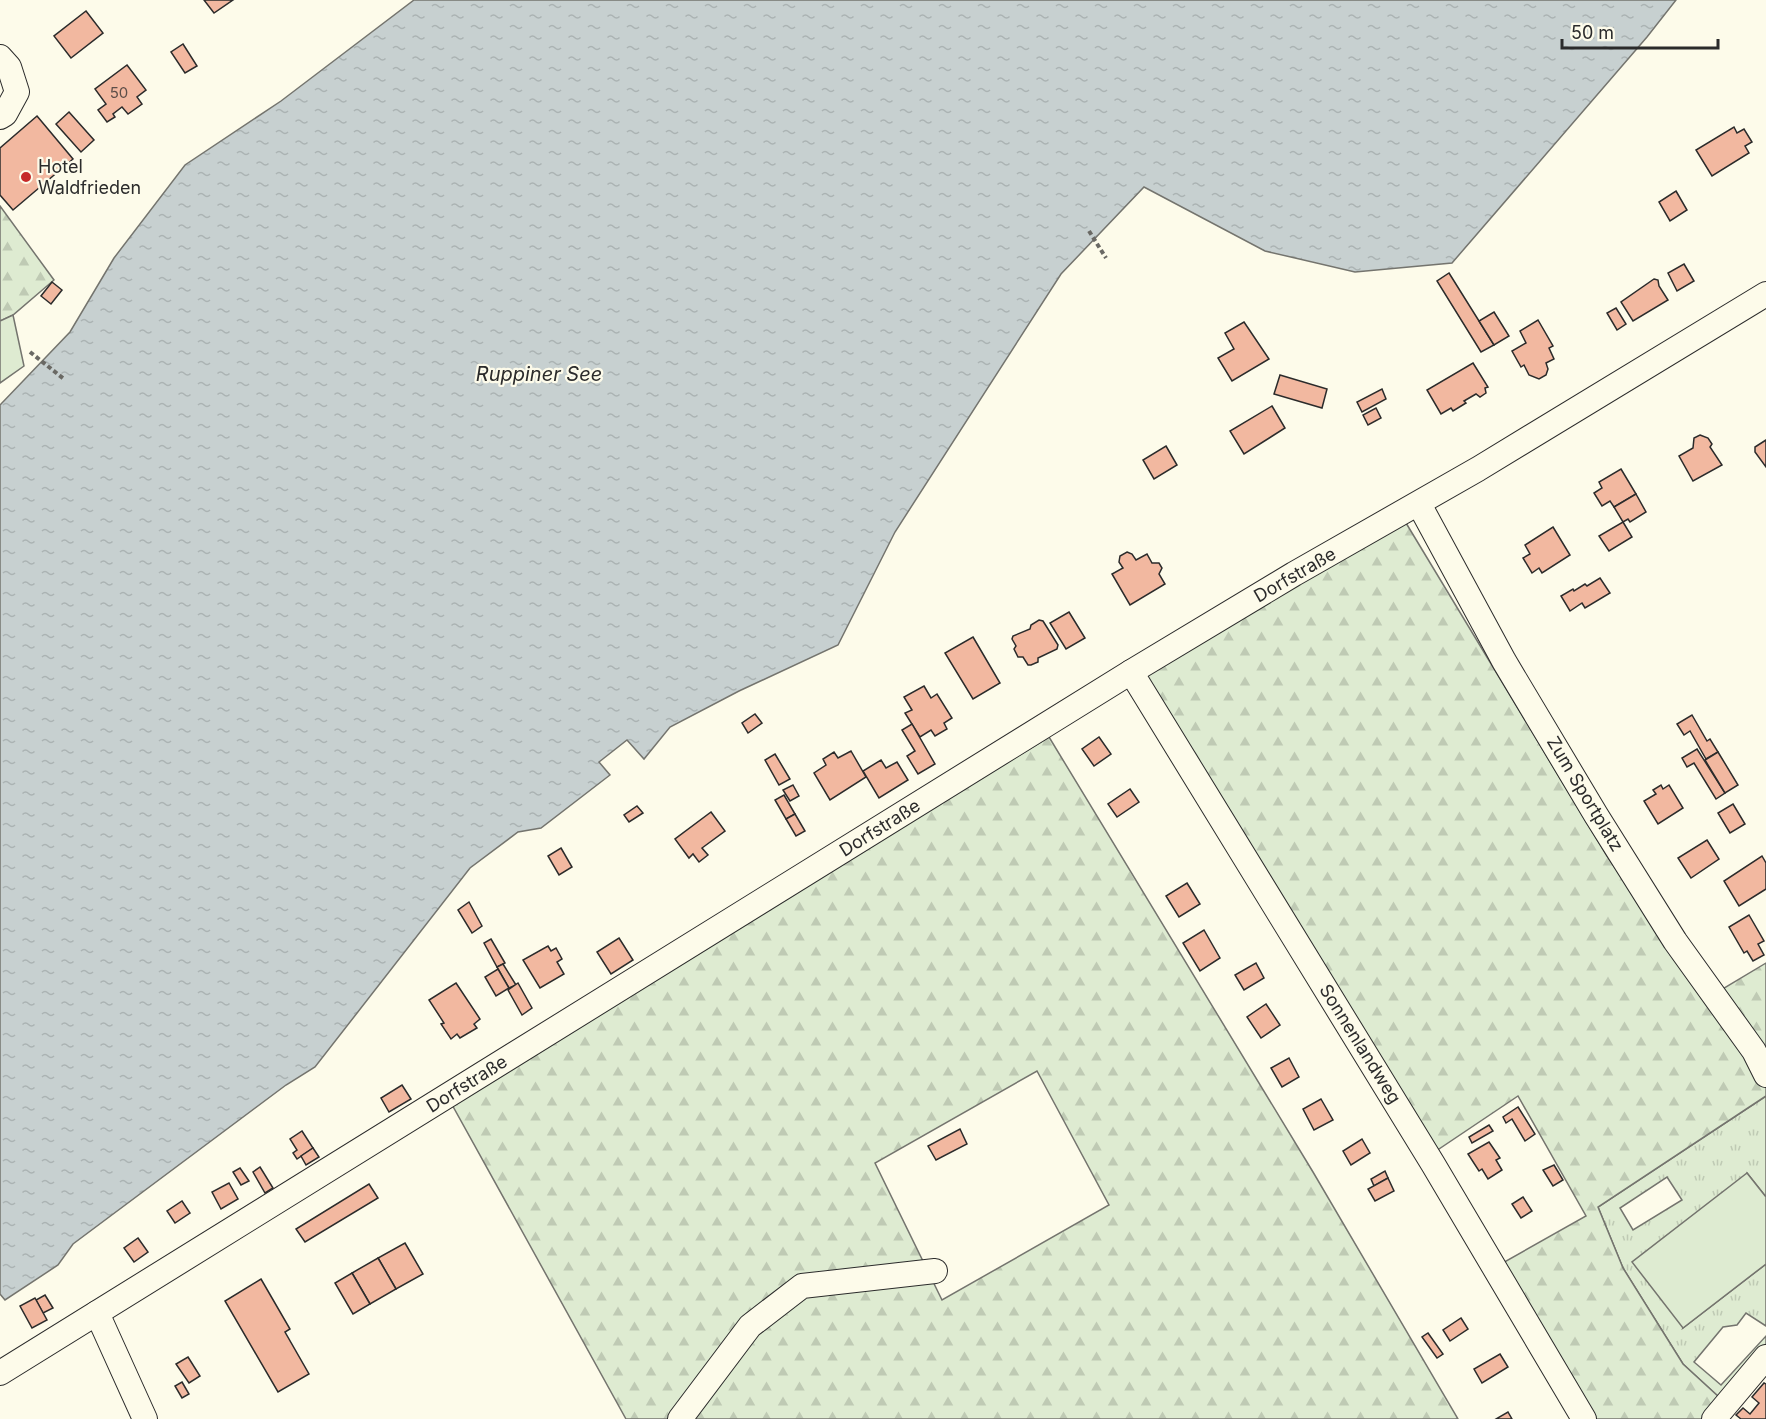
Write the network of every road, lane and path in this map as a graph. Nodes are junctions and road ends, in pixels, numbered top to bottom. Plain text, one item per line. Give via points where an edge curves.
1 (0, 57) edge
2 (0, 117) edge
3 (1089, 231) dead end
4 (1107, 258) dead end
5 (1766, 294) edge
6 (30, 352) dead end
7 (64, 379) dead end
8 (1419, 504) junction
9 (1131, 672) junction
10 (1766, 1075) edge
11 (935, 1271) dead end
12 (97, 1313) junction
13 (1766, 1357) edge
14 (0, 1373) edge
15 (146, 1419) edge
16 (680, 1419) edge
17 (1584, 1419) edge
18 (1714, 1419) edge

1 - 2 street via 9,67 17,92
3 - 4 path
5 - 8 street, Dorfstraße
6 - 7 path
8 - 9 street, Dorfstraße
8 - 10 street, Zum Sportplatz via 1504,661 1596,815 1676,941 1754,1051
9 - 12 street, Dorfstraße
9 - 17 street, Sonnenlandweg via 1434,1164
11 - 16 street via 802,1286 750,1326
12 - 14 street, Dorfstraße
12 - 15 street
13 - 18 street

